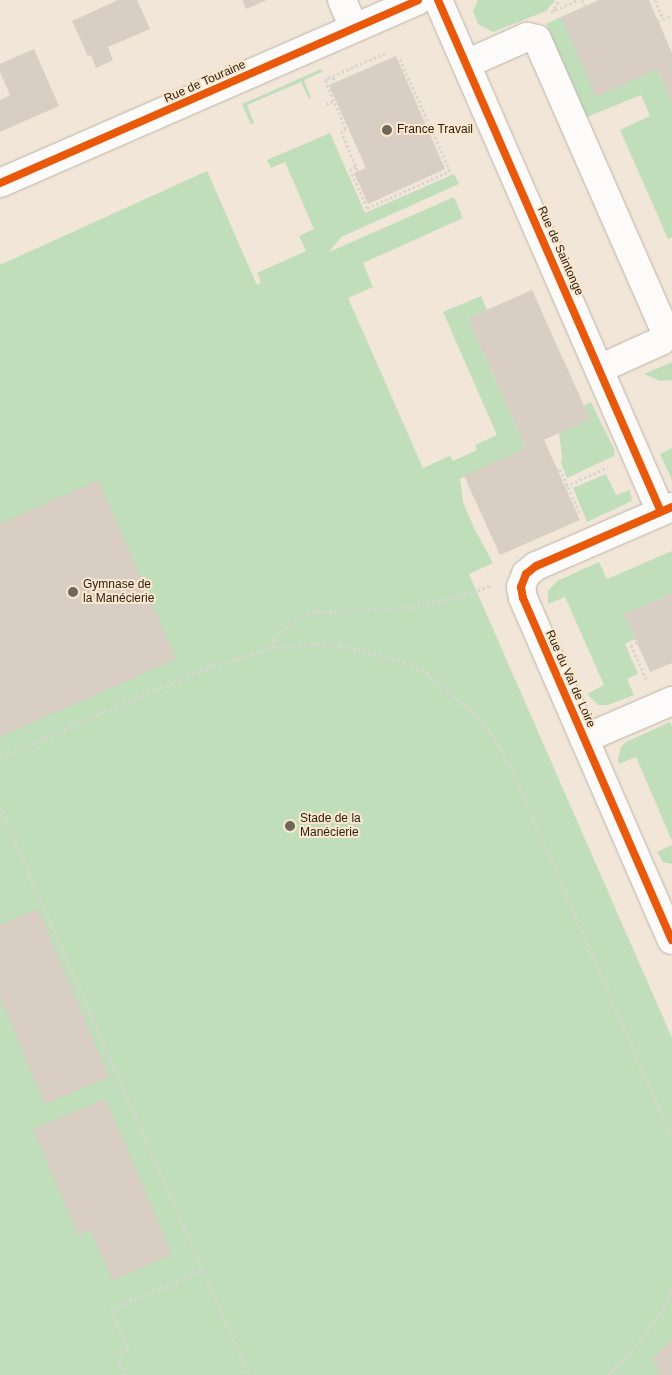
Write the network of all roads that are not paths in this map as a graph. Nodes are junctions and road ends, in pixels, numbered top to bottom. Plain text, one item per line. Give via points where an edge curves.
1 (342, 0) edge
2 (418, 0) edge
3 (438, 0) edge
4 (354, 28) junction
5 (466, 64) junction
6 (0, 183) edge
7 (599, 370) junction
8 (667, 509) edge
9 (672, 701) edge
10 (584, 739) junction
11 (662, 890) edge
12 (672, 940) edge

1 - 4 street
2 - 4 street, Rue de Touraine
3 - 5 street, Rue de Saintonge
4 - 6 street, Rue de Touraine
5 - 7 street, Rue de Saintonge
5 - 7 street via 526,38 536,39 665,330 661,341
7 - 8 street, Rue de Saintonge
8 - 10 street, Rue du Val de Loire via 536,566 522,580 523,598
9 - 10 street
10 - 11 street, Rue du Val de Loire
11 - 12 street, Rue du Val de Loire

